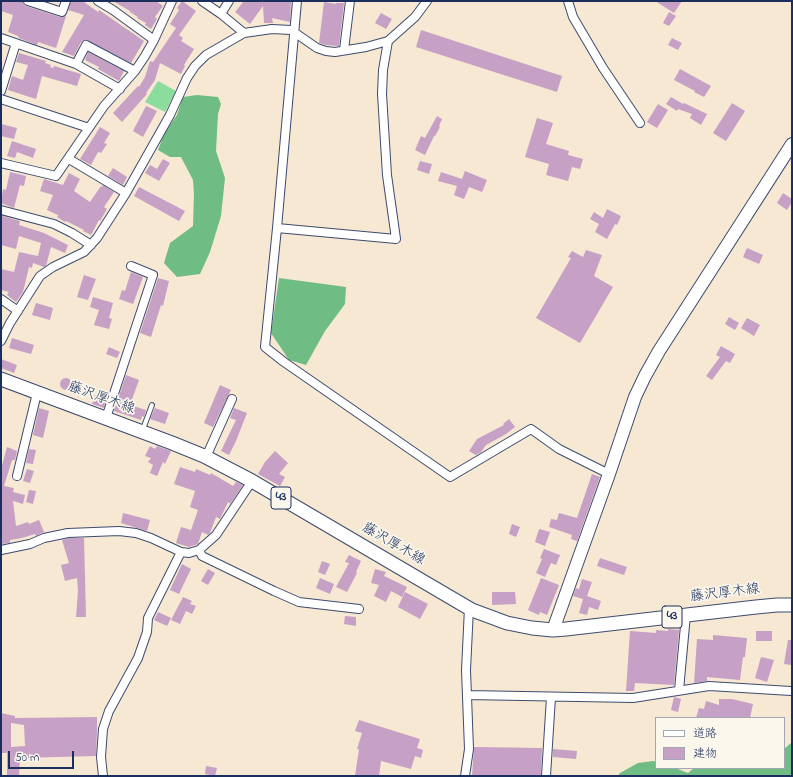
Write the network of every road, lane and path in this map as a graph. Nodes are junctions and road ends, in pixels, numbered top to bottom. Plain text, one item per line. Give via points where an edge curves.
1 (28, 1) edge
2 (66, 1) edge
3 (98, 1) edge
4 (172, 1) edge
5 (202, 1) edge
6 (229, 1) edge
7 (297, 1) edge
8 (350, 1) edge
9 (427, 1) edge
10 (568, 1) edge
11 (220, 14) junction
12 (294, 31) junction
13 (244, 33) junction
14 (1, 38) edge
15 (154, 40) junction
16 (388, 41) junction
17 (16, 43) junction
18 (344, 50) junction
19 (76, 64) junction
20 (135, 71) junction
21 (120, 89) junction
22 (1, 91) edge
23 (1, 99) edge
24 (640, 123) dead end
25 (89, 128) junction
26 (792, 144) edge
27 (69, 159) junction
28 (1, 163) edge
29 (126, 193) junction
30 (1, 210) edge
31 (277, 228) junction
32 (91, 245) junction
33 (131, 266) dead end
34 (1, 299) edge
35 (18, 311) junction
36 (1, 341) edge
37 (1, 379) edge
38 (37, 393) junction
39 (232, 399) dead end
40 (152, 405) dead end
41 (106, 418) junction
42 (142, 431) junction
43 (206, 457) junction
44 (609, 474) junction
45 (18, 476) dead end
46 (252, 480) junction
47 (1, 550) edge
48 (199, 550) junction
49 (181, 552) junction
50 (792, 605) edge
51 (469, 608) junction
52 (360, 609) dead end
53 (686, 615) junction
54 (553, 630) junction
55 (679, 690) junction
56 (791, 691) dead end
57 (467, 695) junction
58 (551, 697) junction
59 (103, 776) edge
60 (465, 776) edge
61 (546, 776) edge

1 - 2 street via 62,12
3 - 15 street
4 - 15 street
5 - 11 street
6 - 11 street
7 - 12 street
8 - 18 street
9 - 16 street via 415,17
10 - 24 street via 573,17 603,68
11 - 13 street
12 - 13 street via 272,29
12 - 18 street via 317,48 335,52
12 - 31 street
13 - 29 street via 206,55 195,66
14 - 17 street
15 - 20 street
16 - 18 street
16 - 31 street via 382,94 396,238
17 - 19 street
17 - 22 street
19 - 20 street via 86,45
19 - 21 street
20 - 21 street
21 - 25 street
23 - 25 street
25 - 27 street
26 - 44 street via 659,351 635,397
27 - 28 street via 56,176
27 - 29 street
29 - 32 street
30 - 32 street via 54,224
31 - 44 street via 265,347 284,362 450,476 531,429 559,449
32 - 35 street via 84,252 40,276
33 - 41 street via 153,274
34 - 35 street
35 - 36 street
37 - 38 main road, 藤沢厚木線 / 43
38 - 41 main road, 藤沢厚木線 / 43
38 - 45 street
39 - 43 street
40 - 42 lane
41 - 42 main road, 藤沢厚木線 / 43
42 - 43 main road, 藤沢厚木線 / 43
43 - 46 main road, 藤沢厚木線 / 43
44 - 54 street
46 - 48 street via 216,535
46 - 51 main road, 藤沢厚木線 / 43
47 - 49 street via 68,533 119,531 136,532
48 - 49 street
48 - 52 street via 202,556 299,602
49 - 59 street via 148,618 148,632 138,658 109,711 103,729
50 - 53 main road, 藤沢厚木線 / 43
51 - 54 main road, 藤沢厚木線 / 43 via 507,623
51 - 57 street
53 - 54 main road, 藤沢厚木線 / 43
53 - 55 street
55 - 56 street via 709,686
55 - 58 street via 633,698
57 - 58 street
57 - 60 street via 469,749
58 - 61 street

